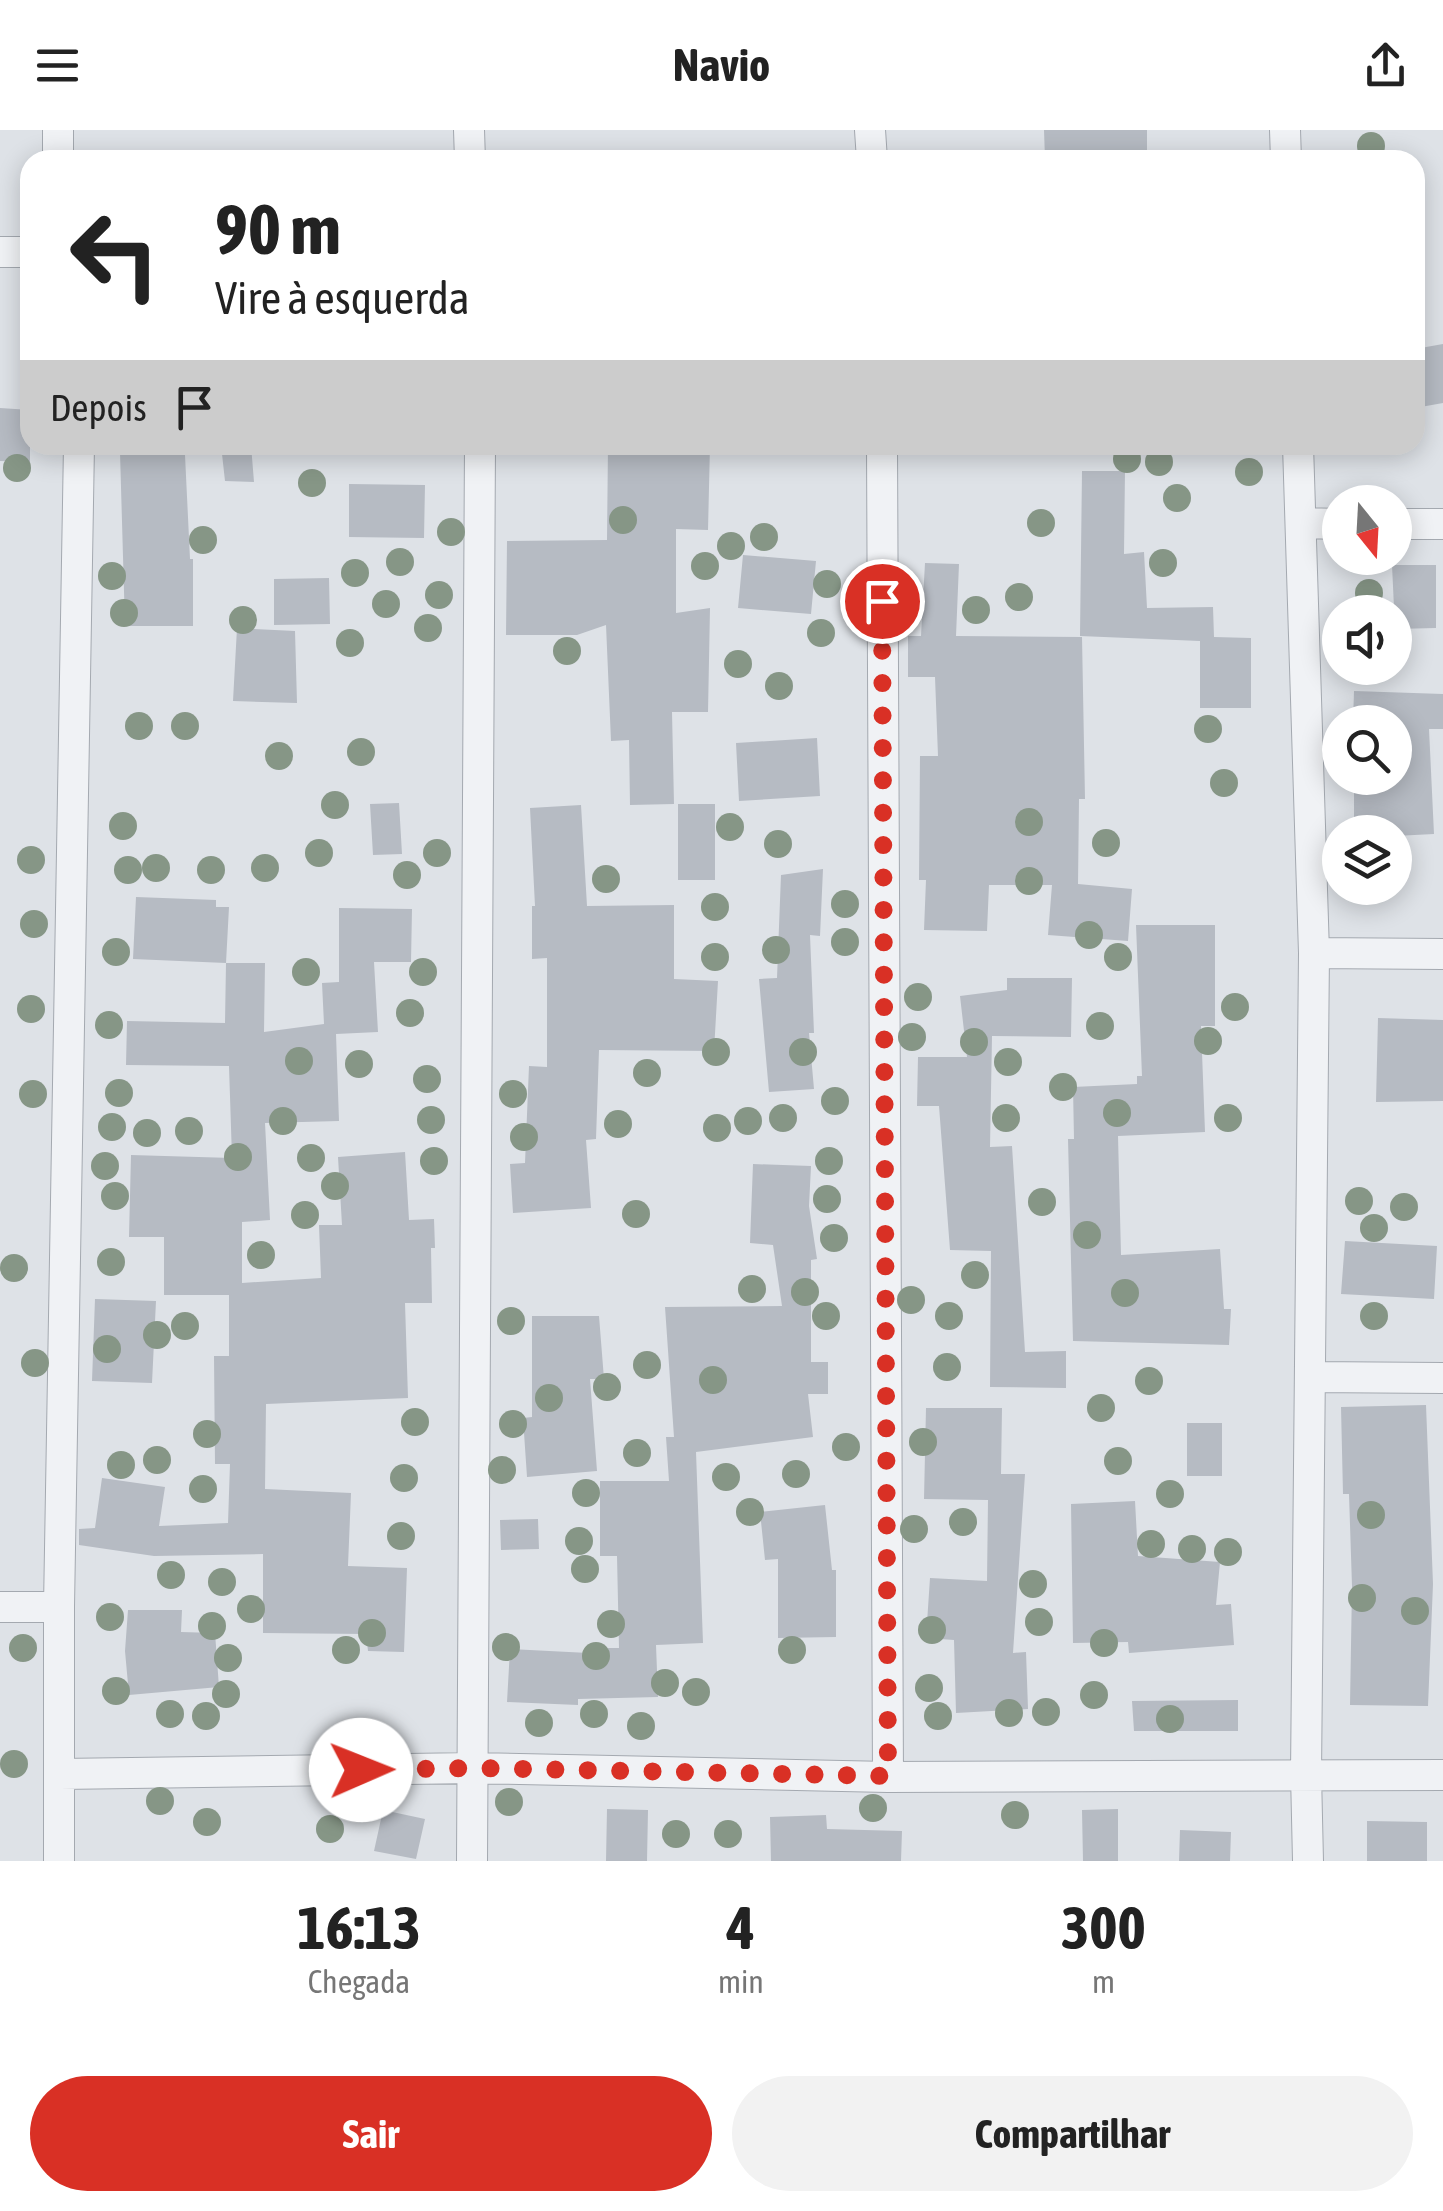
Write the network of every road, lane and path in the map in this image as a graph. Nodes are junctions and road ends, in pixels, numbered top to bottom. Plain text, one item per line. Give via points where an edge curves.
1 (78, 455) edge
2 (480, 455) edge
3 (882, 455) edge
4 (1299, 455) edge
5 (1302, 524) junction
6 (1322, 524) edge
7 (1412, 524) edge
8 (1443, 524) edge
9 (1314, 953) junction
10 (1443, 954) edge
11 (1310, 1376) junction
12 (1443, 1378) edge
13 (0, 1607) edge
14 (58, 1607) junction
15 (474, 1768) junction
16 (60, 1774) junction
17 (1306, 1774) junction
18 (1443, 1775) edge
19 (888, 1776) junction
20 (59, 1861) edge
21 (472, 1861) edge
22 (1308, 1861) edge

1 - 14 street
2 - 15 street
3 - 19 street
4 - 5 street
5 - 6 street
5 - 9 street
7 - 8 street
9 - 10 street
9 - 11 street
11 - 12 street
11 - 17 street
13 - 14 street
14 - 16 street
15 - 16 street
15 - 19 street
15 - 21 street
16 - 20 street
17 - 18 street
17 - 19 street
17 - 22 street

